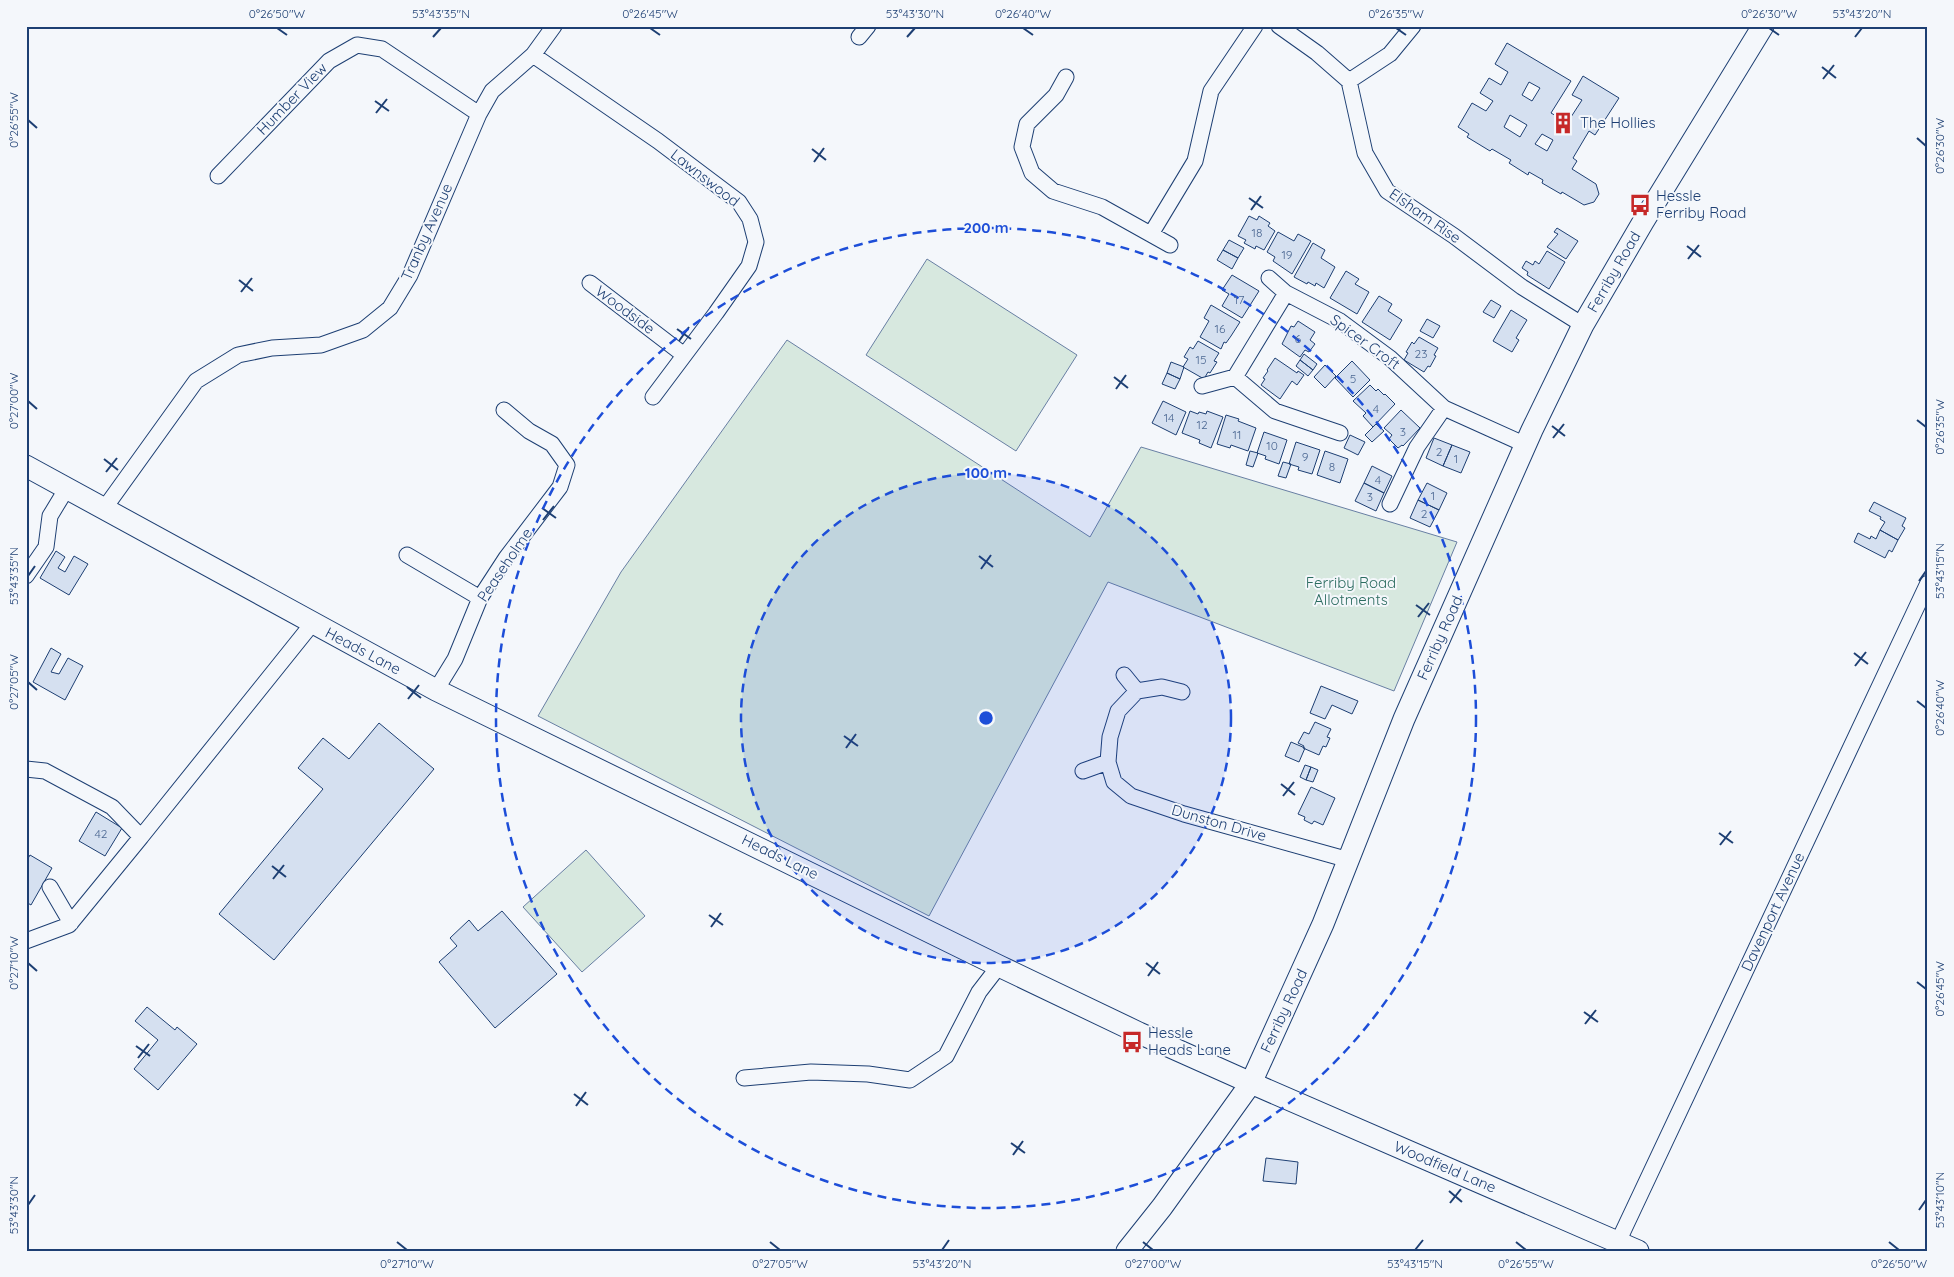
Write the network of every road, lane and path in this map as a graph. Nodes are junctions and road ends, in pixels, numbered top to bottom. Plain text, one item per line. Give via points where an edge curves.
1 (554, 26) edge
2 (1255, 26) edge
3 (1279, 26) edge
4 (1413, 26) edge
5 (1763, 26) edge
6 (533, 54) junction
7 (1066, 77) dead end
8 (1349, 81) junction
9 (479, 114) junction
10 (218, 176) dead end
11 (1150, 234) junction
12 (1170, 246) dead end
13 (1269, 278) dead end
14 (590, 283) dead end
15 (1286, 293) junction
16 (1584, 325) junction
17 (684, 355) junction
18 (1235, 377) junction
19 (1202, 386) dead end
20 (653, 397) dead end
21 (1444, 408) junction
22 (504, 410) dead end
23 (1340, 433) dead end
24 (1526, 445) junction
25 (26, 466) edge
26 (67, 488) junction
27 (1390, 504) dead end
28 (104, 509) junction
29 (407, 555) dead end
30 (26, 576) edge
31 (1928, 583) edge
32 (480, 598) junction
33 (312, 624) junction
34 (1124, 675) dead end
35 (436, 690) junction
36 (1137, 691) junction
37 (1182, 692) dead end
38 (1108, 762) junction
39 (26, 769) edge
40 (1083, 771) dead end
41 (141, 837) junction
42 (1349, 860) junction
43 (50, 887) dead end
44 (72, 923) junction
45 (26, 941) edge
46 (999, 966) junction
47 (744, 1078) dead end
48 (1251, 1083) junction
49 (1618, 1242) junction
50 (1127, 1251) edge
51 (1638, 1251) edge

1 - 6 street, Tranby Avenue
2 - 11 street via 1211,91 1195,161
3 - 8 street
4 - 8 street via 1390,54
5 - 16 street, Ferriby Road
6 - 9 street, Tranby Avenue via 492,91
6 - 17 street, Lawnswood via 739,202 750,219 756,242 748,266
7 - 11 street via 1056,95 1027,124 1022,147 1032,173 1053,192 1102,207
8 - 16 street, Elsham Rise via 1365,153 1387,192 1454,236 1522,287
9 - 10 street, Humber View via 382,49 357,45 329,60
9 - 28 street, Tranby Avenue via 410,275 390,308 363,330 321,345 272,348 238,355 196,381
11 - 12 street
13 - 15 street, Spicer Croft
14 - 17 street, Woodside
15 - 18 street
15 - 21 street, Spicer Croft via 1362,336
16 - 24 street, Ferriby Road
17 - 20 street, Lawnswood
18 - 19 street
18 - 23 street via 1275,411
21 - 24 street, Spicer Croft
21 - 27 street via 1417,447
22 - 32 street, Peaseholme via 529,431 552,444 567,465 560,487
24 - 42 street, Ferriby Road via 1404,719
25 - 26 street, Heads Lane
26 - 28 street, Heads Lane
26 - 30 street via 50,516 46,547
28 - 33 street, Heads Lane
29 - 32 street
31 - 49 street, Davenport Avenue
32 - 35 street, Peaseholme via 455,659
33 - 35 street, Heads Lane
33 - 41 street, Heads Lane
34 - 36 street
35 - 46 street, Heads Lane
36 - 37 street via 1162,687
36 - 38 street, Dunston Drive via 1118,711 1110,737
38 - 40 street
38 - 42 street, Dunston Drive via 1114,782 1131,796
39 - 41 street via 45,771 112,807
41 - 44 street, Heads Lane
42 - 48 street, Ferriby Road
43 - 44 street
44 - 45 street, Heads Lane
46 - 47 street via 979,992 946,1056 910,1080 868,1074 811,1072
46 - 48 street, Heads Lane
48 - 49 street, Woodfield Lane
48 - 50 street, Ferriby Road
49 - 51 street, Woodfield Lane

